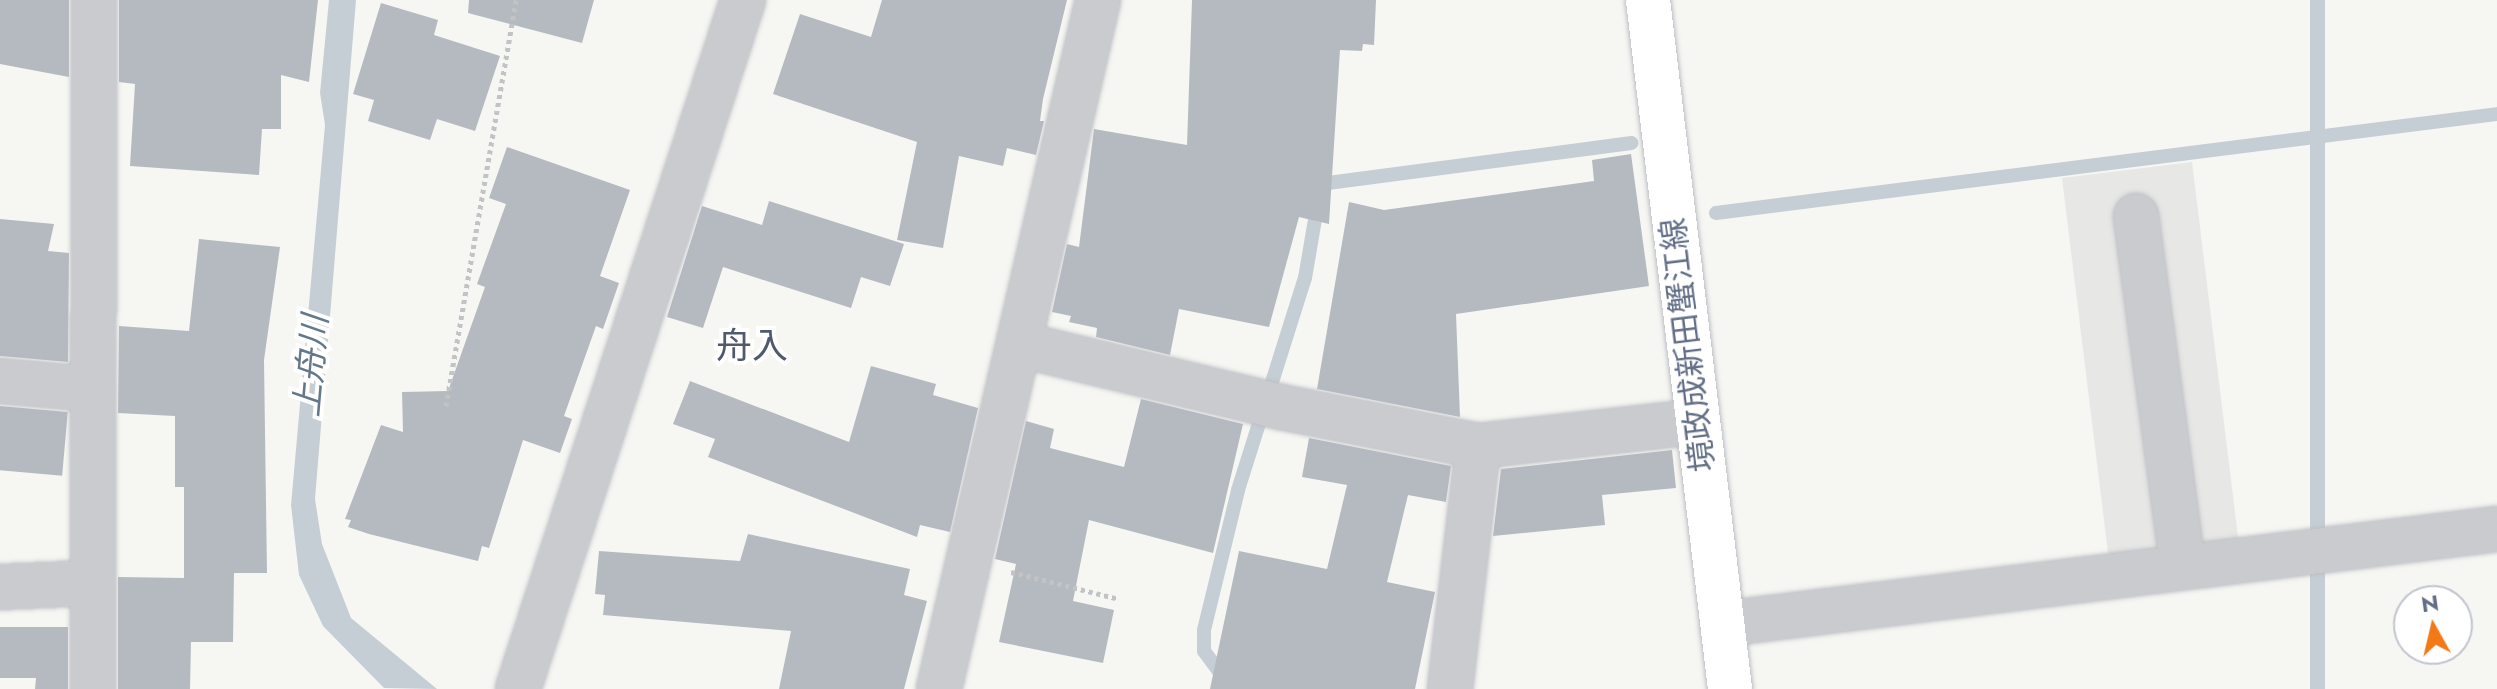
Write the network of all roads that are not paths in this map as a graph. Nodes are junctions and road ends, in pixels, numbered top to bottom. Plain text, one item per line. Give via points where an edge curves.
1 (94, 0) edge
2 (743, 0) edge
3 (1098, 0) edge
4 (1648, 0) edge
5 (2136, 216) dead end
6 (1022, 345) junction
7 (0, 381) edge
8 (91, 389) junction
9 (1696, 422) junction
10 (1478, 446) junction
11 (2497, 529) edge
12 (2183, 567) junction
13 (93, 583) junction
14 (0, 587) edge
15 (1722, 624) junction
16 (93, 689) edge
17 (518, 689) edge
18 (939, 689) edge
19 (1450, 689) edge
20 (1730, 689) edge

1 - 8 street
2 - 17 street
3 - 6 street
4 - 9 main road, 境政成新田蟹江線
5 - 12 street
6 - 10 street
6 - 18 street
7 - 8 street
8 - 13 street
9 - 10 street
9 - 15 main road, 境政成新田蟹江線
10 - 19 street
11 - 12 street
12 - 15 street
13 - 14 street
13 - 16 street
15 - 20 main road, 境政成新田蟹江線

